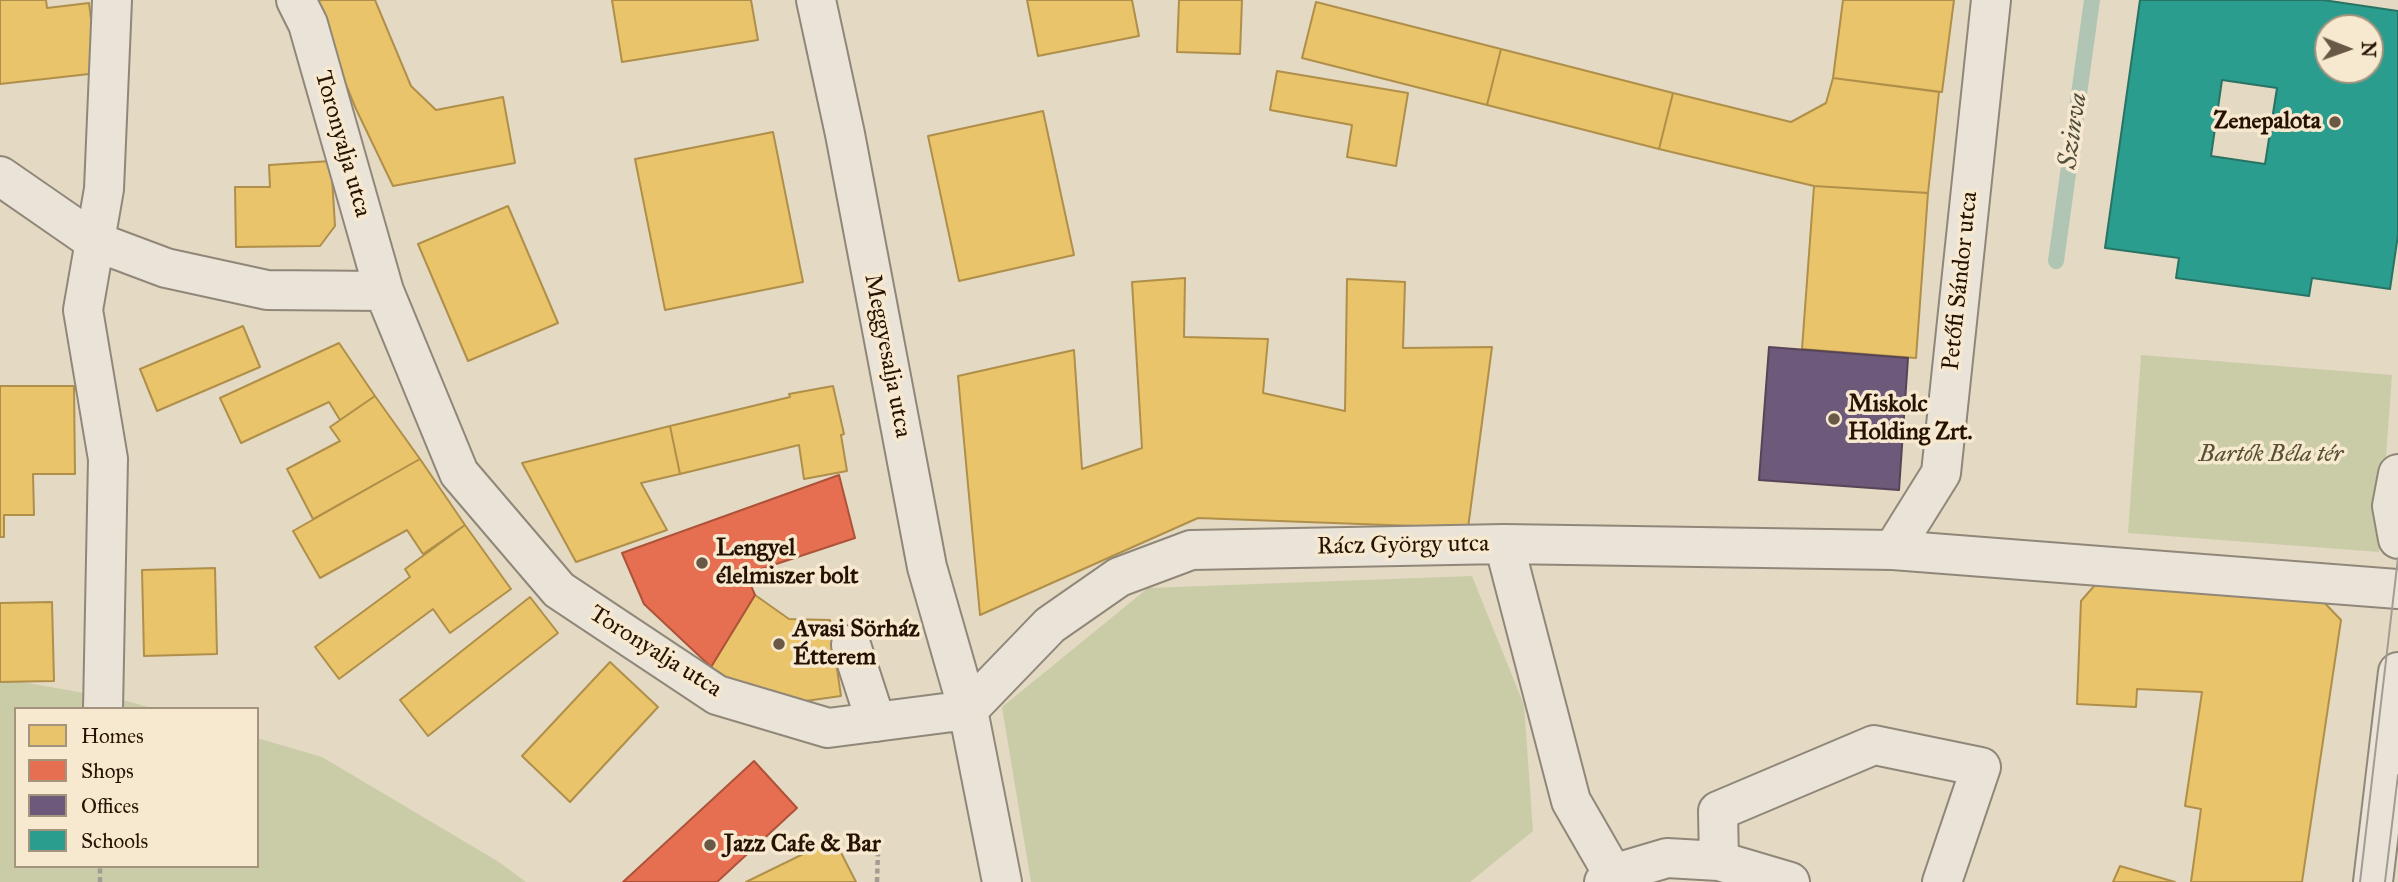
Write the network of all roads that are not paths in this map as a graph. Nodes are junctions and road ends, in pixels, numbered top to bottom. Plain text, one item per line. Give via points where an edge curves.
1 (112, 0) edge
2 (296, 0) edge
3 (816, 0) edge
4 (1991, 0) edge
5 (0, 176) edge
6 (94, 241) junction
7 (384, 291) junction
8 (2398, 474) edge
9 (2398, 539) edge
10 (1504, 544) junction
11 (1893, 550) junction
12 (2398, 589) edge
13 (851, 645) dead end
14 (2398, 672) edge
15 (103, 707) edge
16 (968, 710) junction
17 (876, 722) junction
18 (1718, 861) junction
19 (1609, 878) edge
20 (1002, 882) edge
21 (1790, 882) edge
22 (1942, 882) edge
23 (2373, 882) edge

1 - 6 street via 104,189
2 - 7 street, Toronyalja utca via 308,24
3 - 16 street, Meggyesalja utca via 927,567
4 - 11 street, Petőfi Sándor utca via 1941,473
5 - 6 street
6 - 7 street via 166,268 267,290
6 - 15 street via 83,310 108,459
7 - 17 street, Toronyalja utca via 459,473 559,590 717,695 828,728
8 - 9 street via 2392,506
10 - 11 street, Rácz György utca
10 - 16 street, Rácz György utca via 1191,550 1119,577 1050,625
10 - 19 street via 1571,801
11 - 12 street, Rácz György utca
13 - 17 street
14 - 23 street
16 - 17 street, Toronyalja utca
16 - 20 street
18 - 19 street via 1667,858
18 - 21 street
18 - 22 street via 1718,811 1874,745 1981,767

